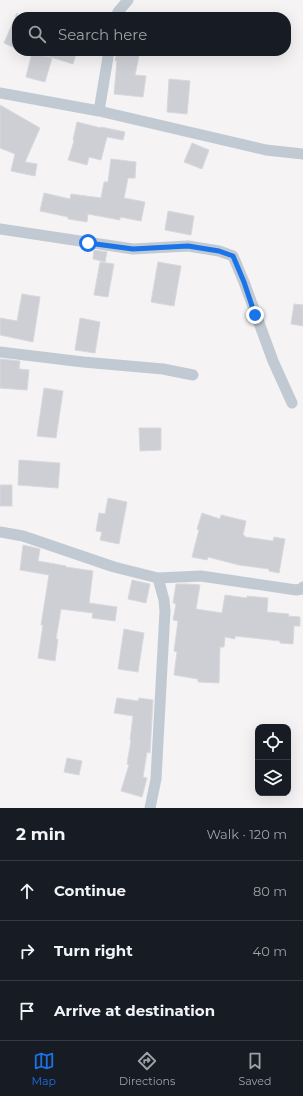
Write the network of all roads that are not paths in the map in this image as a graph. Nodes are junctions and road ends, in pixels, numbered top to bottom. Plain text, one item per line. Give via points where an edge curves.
1 (128, 0) edge
2 (118, 12) edge
3 (108, 56) edge
4 (0, 93) edge
5 (99, 110) junction
6 (303, 154) edge
7 (0, 229) edge
8 (0, 352) edge
9 (193, 375) dead end
10 (292, 403) dead end
11 (0, 532) edge
12 (158, 578) junction
13 (303, 589) edge
14 (150, 808) edge

1 - 2 street
3 - 5 street
4 - 5 street
5 - 6 street via 266,150
7 - 10 street via 133,249 188,246 233,256
8 - 9 street via 163,369
11 - 12 street via 23,536 114,567
12 - 13 street via 201,576
12 - 14 street via 165,611 156,779

